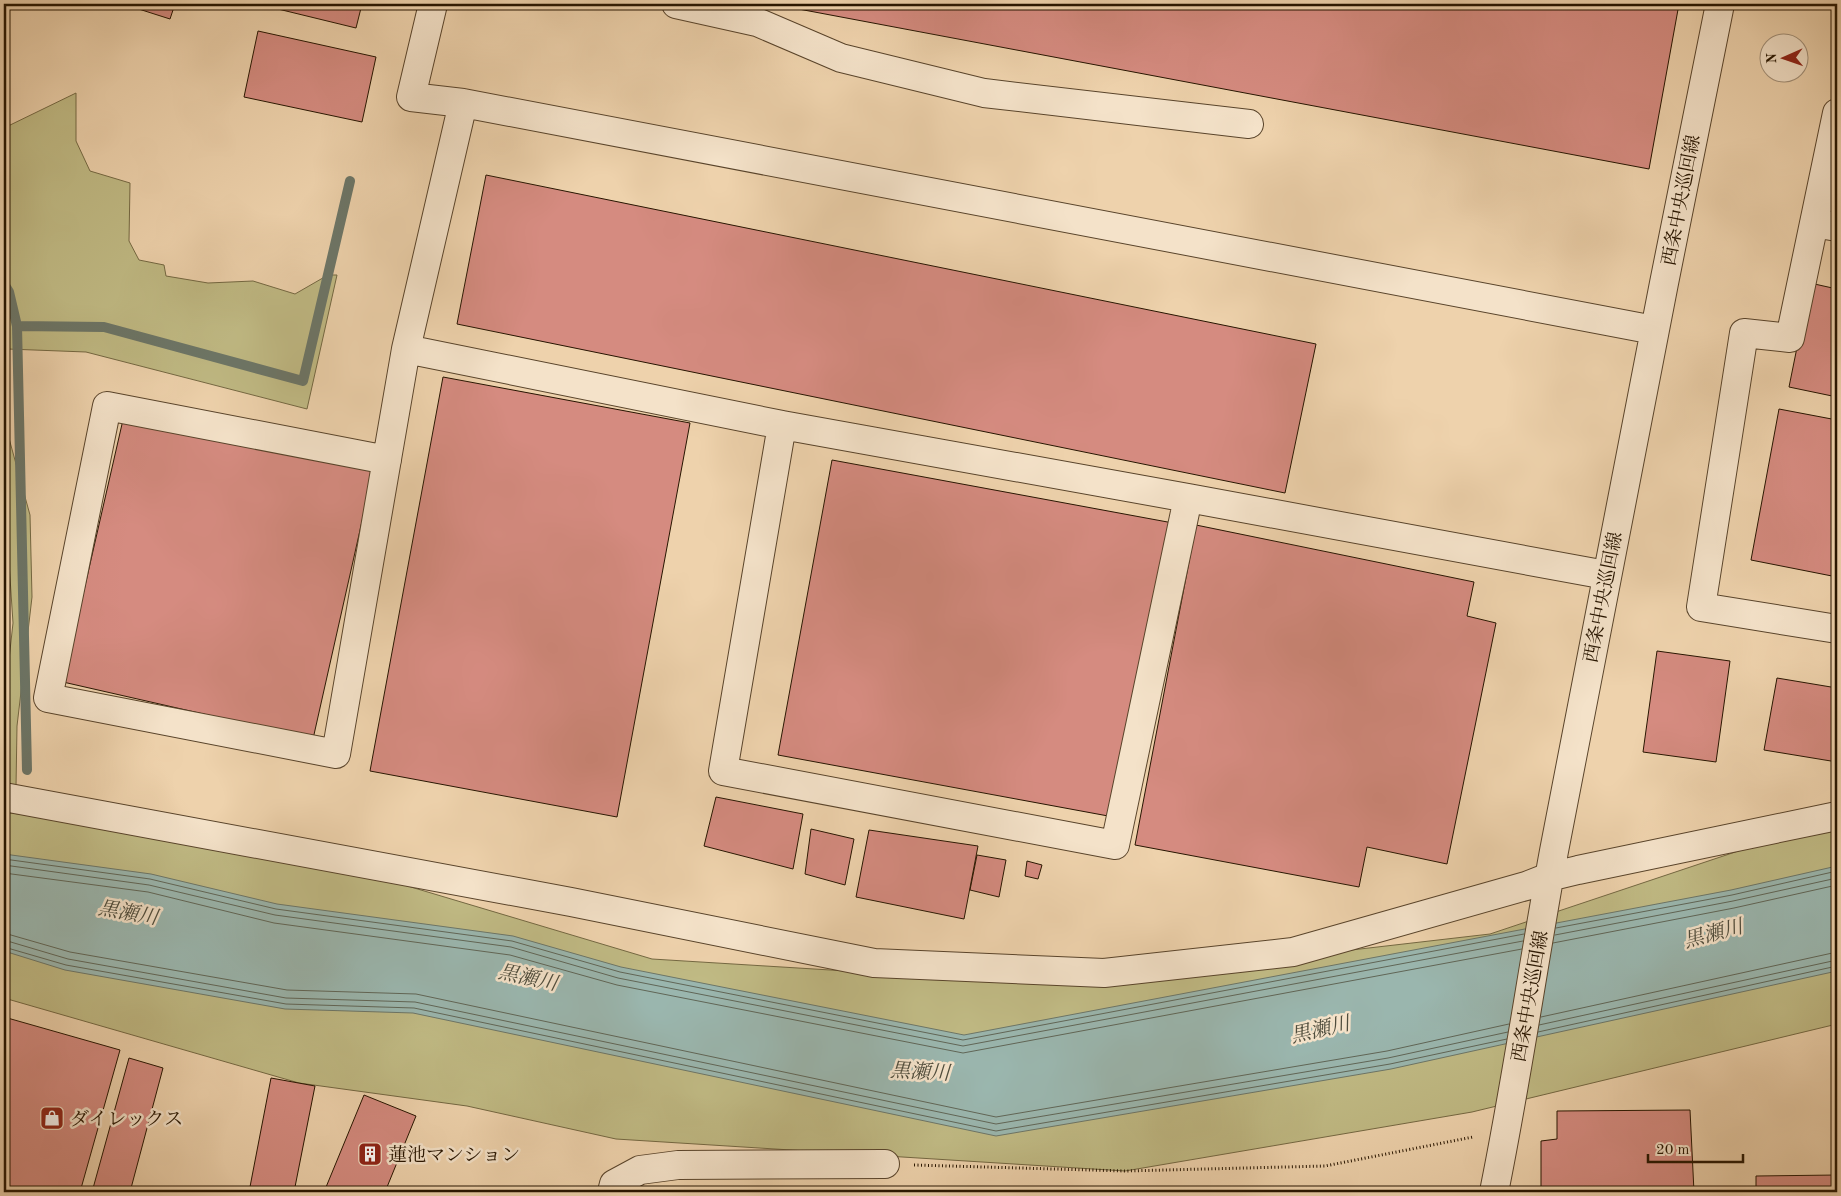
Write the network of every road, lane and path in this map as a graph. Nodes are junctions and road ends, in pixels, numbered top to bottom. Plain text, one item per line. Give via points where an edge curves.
1 (433, 4) edge
2 (676, 4) edge
3 (1720, 4) edge
4 (463, 103) junction
5 (1837, 113) edge
6 (1249, 124) dead end
7 (1831, 174) edge
8 (1826, 225) edge
9 (1654, 330) junction
10 (406, 349) junction
11 (782, 426) junction
12 (386, 460) junction
13 (1188, 498) junction
14 (1606, 575) junction
15 (1837, 629) edge
16 (4, 797) edge
17 (1837, 816) edge
18 (1549, 877) junction
19 (1472, 1137) dead end
20 (885, 1164) joint
21 (612, 1192) edge
22 (1494, 1192) edge

1 - 4 street via 412,97
2 - 6 street via 757,22 841,58 984,93
3 - 9 street, 西条中央巡回線
4 - 9 street
4 - 10 street
5 - 7 street
7 - 8 street
8 - 15 street via 1790,338 1744,333 1701,607
9 - 14 street, 西条中央巡回線
10 - 11 street
10 - 12 street
11 - 13 street
11 - 13 street via 723,772 1115,845
12 - 12 street via 336,754 48,698 107,406
13 - 14 street
14 - 18 street, 西条中央巡回線
16 - 18 street via 571,902 874,963 1104,973 1293,952
17 - 18 street
18 - 22 street, 西条中央巡回線
19 - 20 path via 1325,1166 1125,1171
20 - 21 street via 678,1164 640,1170 614,1184

